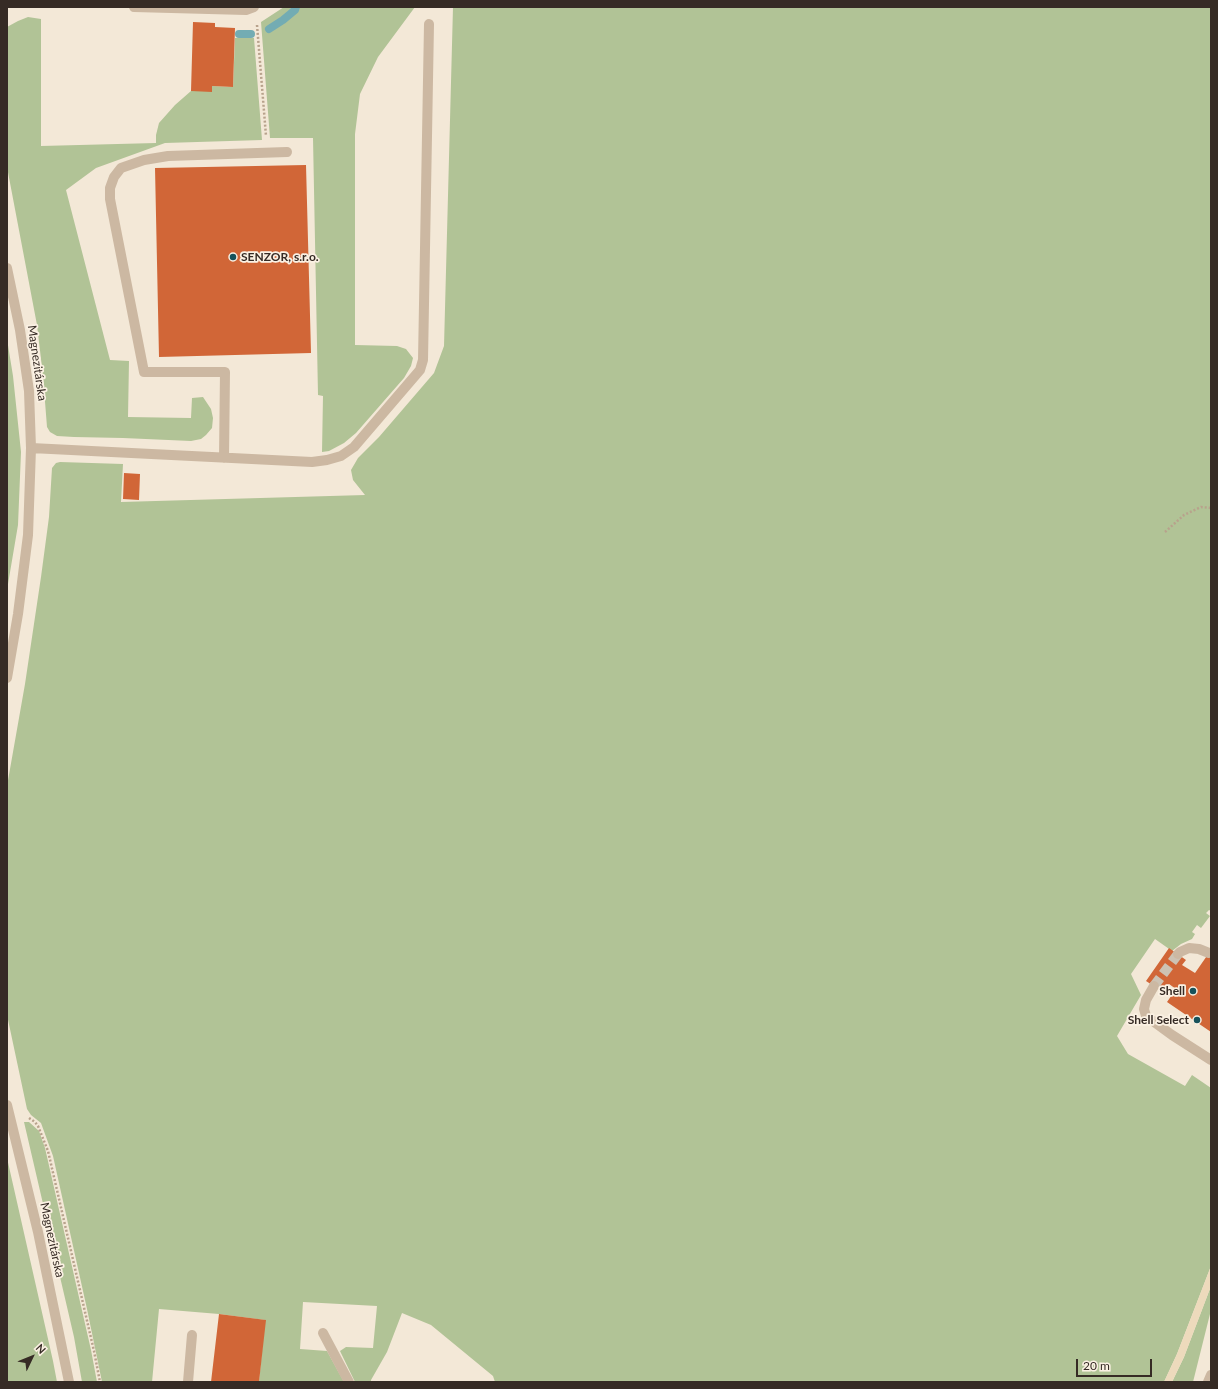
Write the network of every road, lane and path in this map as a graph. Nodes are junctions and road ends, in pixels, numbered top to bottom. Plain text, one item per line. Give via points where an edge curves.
1 (134, 7) edge
2 (254, 7) edge
3 (257, 22) dead end
4 (429, 24) dead end
5 (267, 152) junction
6 (287, 152) dead end
7 (7, 268) edge
8 (10, 299) edge
9 (31, 448) junction
10 (224, 458) junction
11 (1211, 508) edge
12 (1165, 532) dead end
13 (7, 678) edge
14 (1209, 952) dead end
15 (1178, 954) tunnel mouth
16 (1154, 986) tunnel mouth
17 (1211, 1060) edge
18 (8, 1107) edge
19 (323, 1333) dead end
20 (192, 1335) dead end
21 (1211, 1375) edge
22 (70, 1382) edge
23 (100, 1382) edge
24 (188, 1382) edge
25 (349, 1382) edge
26 (1208, 1382) edge

1 - 2 street via 246,10
3 - 5 path
4 - 10 street via 423,360 420,370 354,446 341,456 312,462
5 - 6 street
5 - 10 street via 168,156 144,160 122,168 114,177 110,188 144,372 225,372
7 - 8 street, Magnezitárska
8 - 9 street, Magnezitárska via 20,330 29,391
9 - 10 street
9 - 13 street, Magnezitárska via 28,535
11 - 12 path via 1201,507 1184,515
14 - 15 street via 1189,948
16 - 17 street via 1146,1000 1146,1016
18 - 22 street, Magnezitárska
18 - 23 path via 30,1118 42,1132
19 - 25 street
20 - 24 street
21 - 26 street

